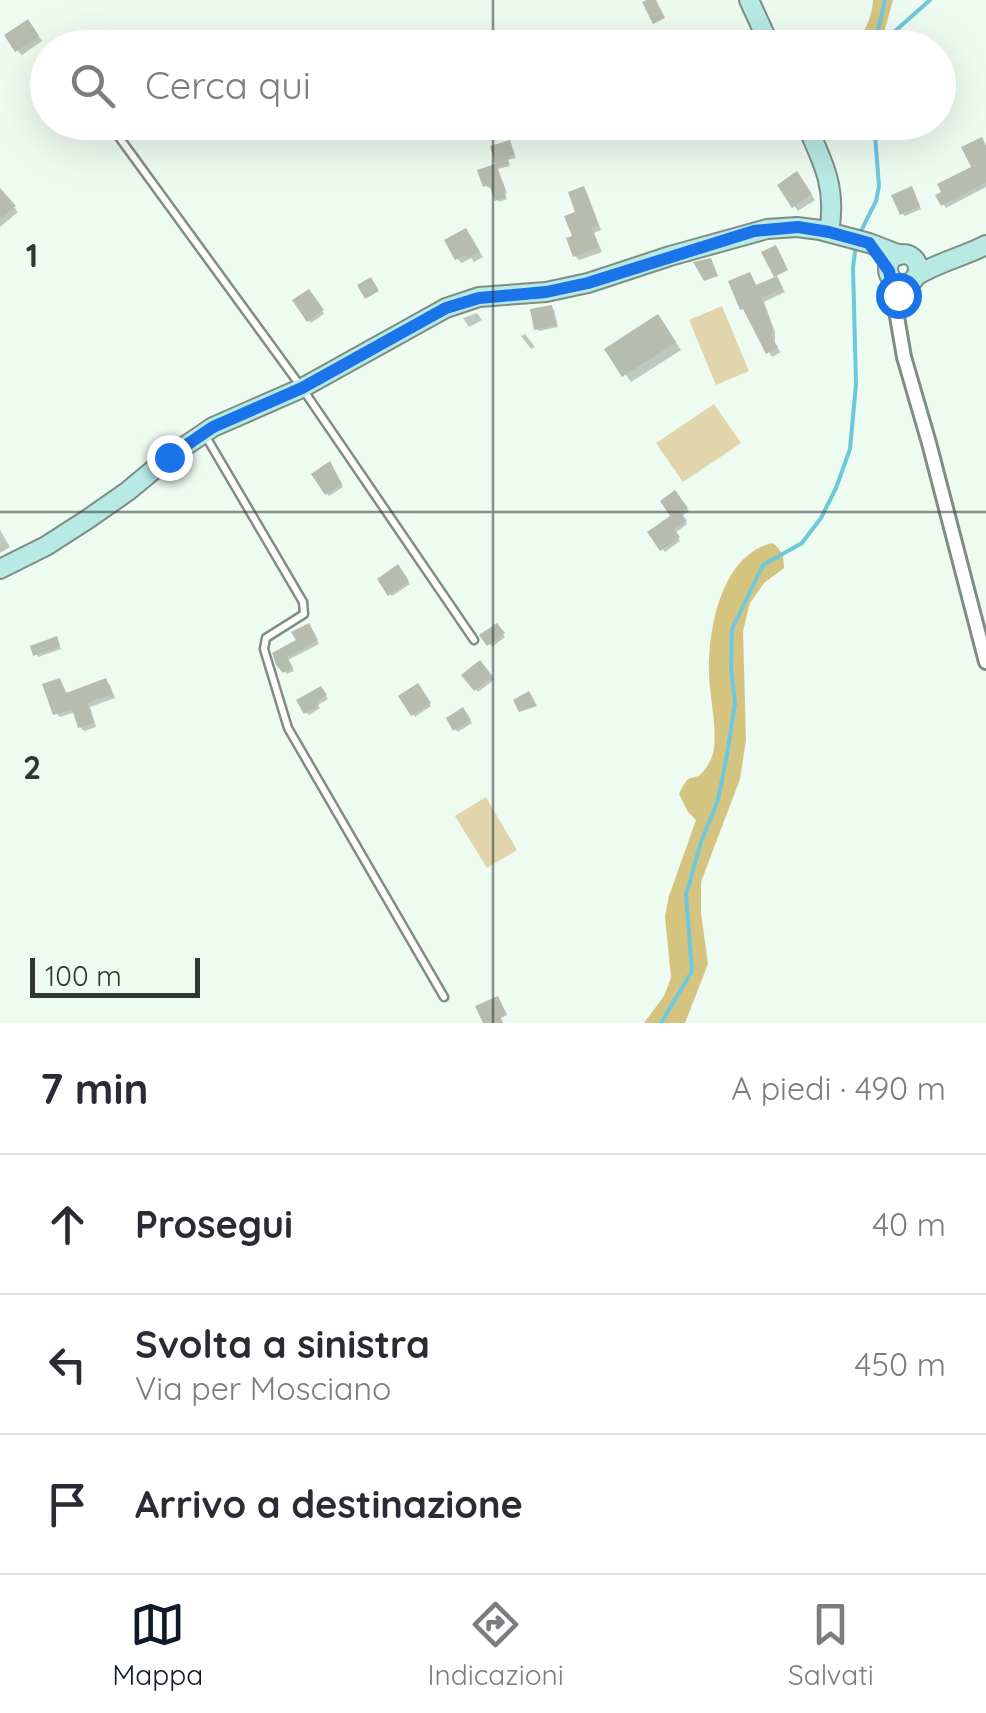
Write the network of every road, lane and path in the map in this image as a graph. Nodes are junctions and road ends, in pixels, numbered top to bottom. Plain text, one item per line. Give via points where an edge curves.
1 (749, 0) edge
2 (763, 30) edge
3 (121, 140) edge
4 (813, 140) edge
5 (829, 232) junction
6 (986, 245) edge
7 (903, 270) junction
8 (302, 388) junction
9 (204, 434) junction
10 (0, 569) edge
11 (474, 640) dead end
12 (986, 662) edge
13 (444, 997) dead end

1 - 2 main road
3 - 8 lane
4 - 5 main road via 832,186
5 - 7 main road via 869,243
5 - 8 main road via 754,231 588,283 467,300
6 - 7 main road
7 - 12 street via 895,300 904,357
8 - 9 main road
8 - 11 lane
9 - 10 main road via 88,519
9 - 13 lane via 303,602 304,614 266,638 264,649 288,728

